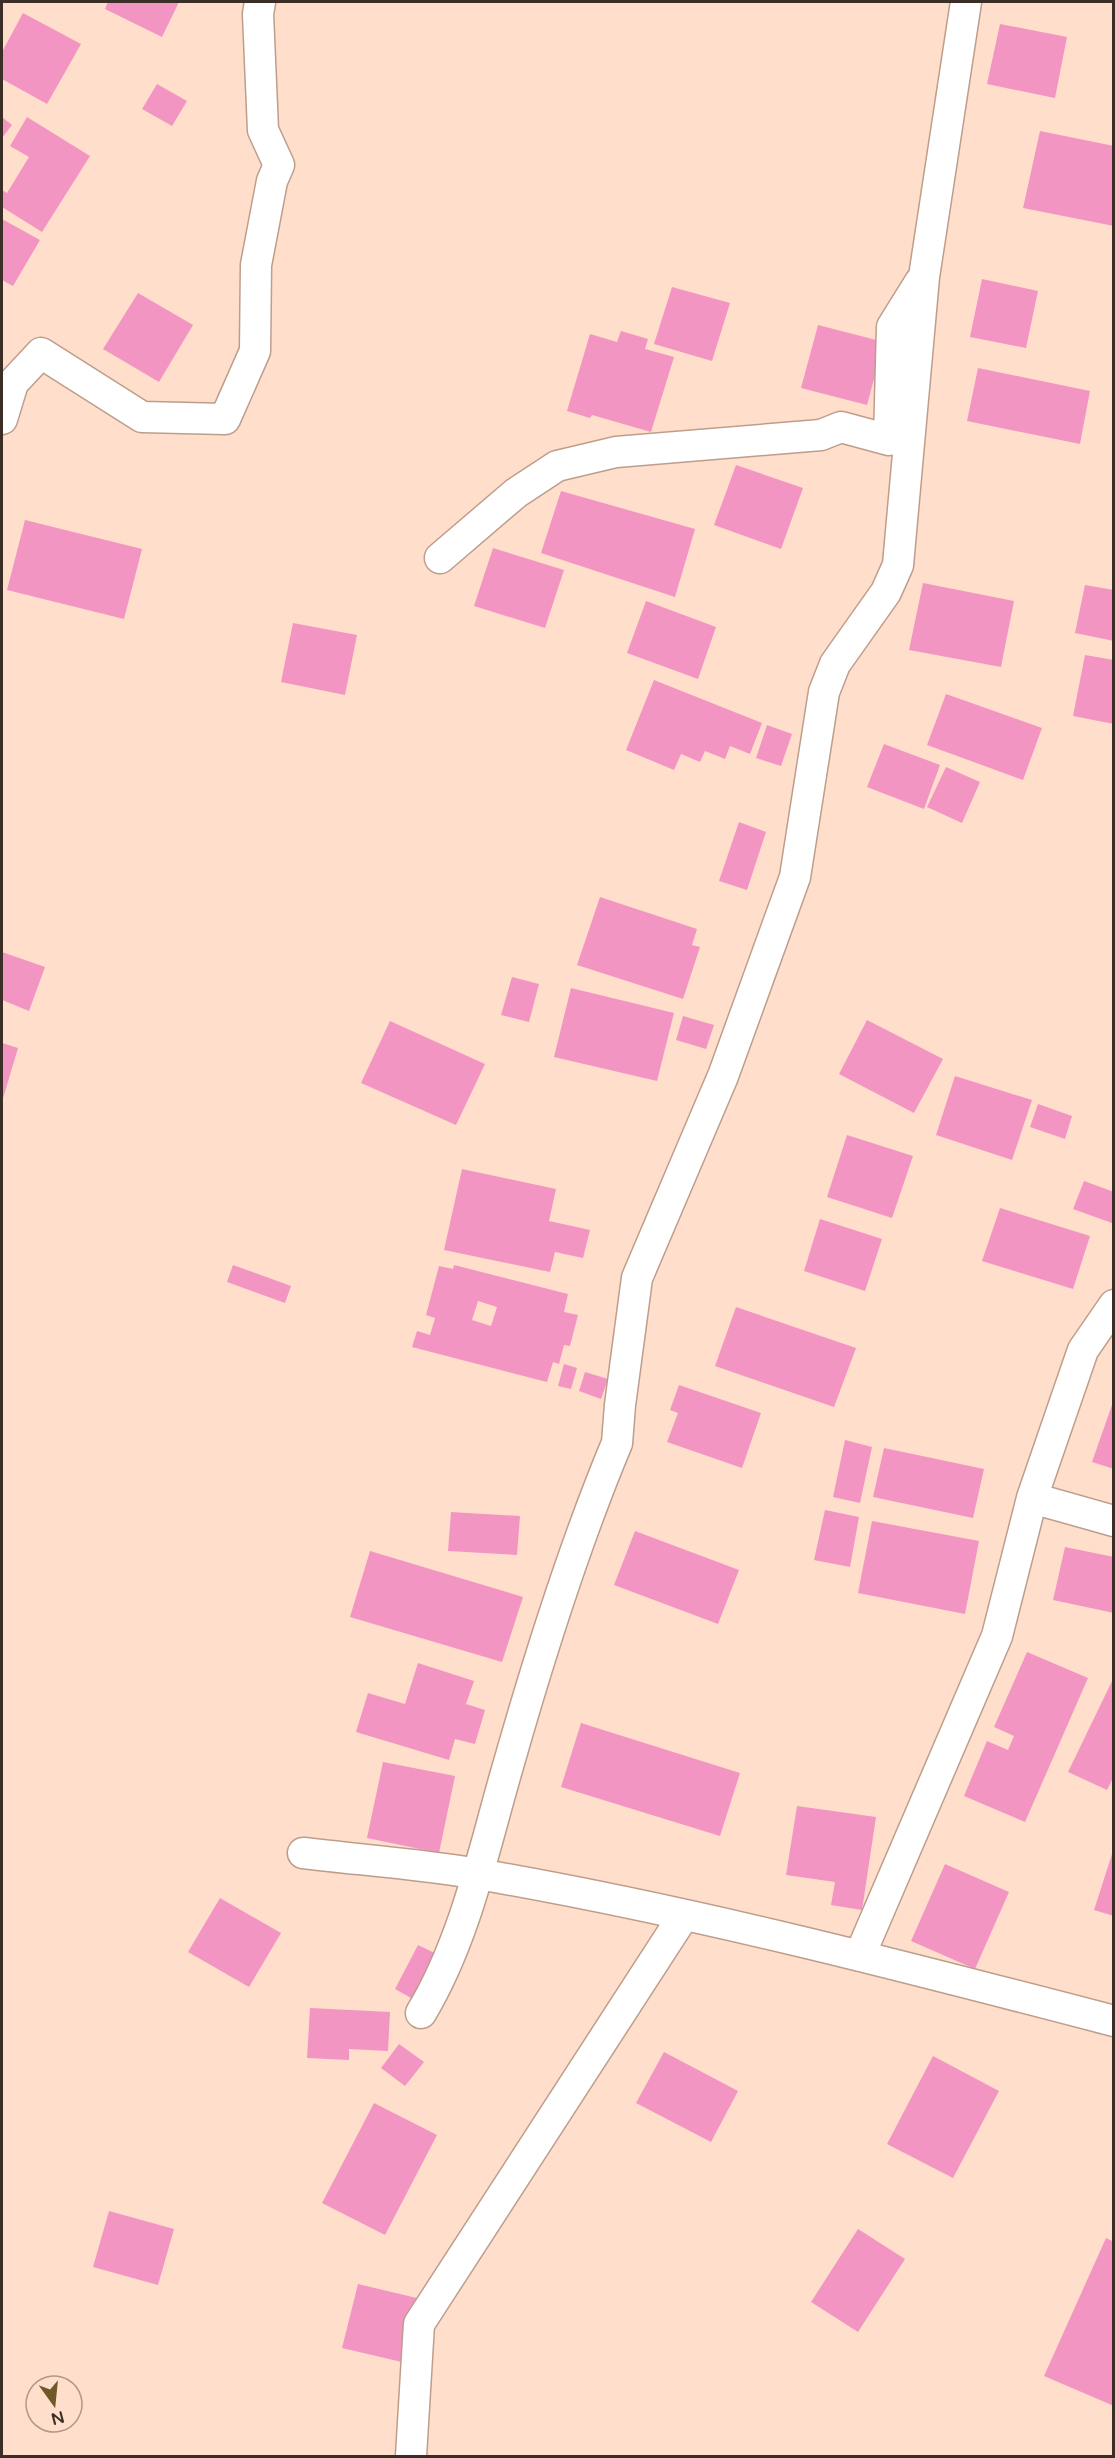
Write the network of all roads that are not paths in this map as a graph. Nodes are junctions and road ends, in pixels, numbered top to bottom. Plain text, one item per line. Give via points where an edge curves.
1 (260, 2) edge
2 (966, 2) edge
3 (924, 277) junction
4 (2, 419) edge
5 (440, 558) dead end
6 (1113, 1305) edge
7 (1032, 1498) junction
8 (1113, 1521) edge
9 (303, 1853) dead end
10 (477, 1874) junction
11 (684, 1915) junction
12 (860, 1955) junction
13 (421, 2013) dead end
14 (1113, 2021) edge
15 (411, 2457) edge

1 - 4 street via 262,130 279,165 272,181 256,265 255,351 225,419 142,417 41,353 13,383
2 - 3 street
3 - 5 street via 892,327 889,440 841,427 821,435 616,452 557,466 516,493
3 - 10 street via 898,565 886,592 835,664 824,692 795,877 723,1076 638,1278 617,1443 535,1670
6 - 7 street via 1083,1350
7 - 8 street
7 - 12 street via 997,1636
9 - 10 street
10 - 11 street
10 - 13 street via 439,1979
11 - 12 street
11 - 15 street via 419,2324
12 - 14 street

